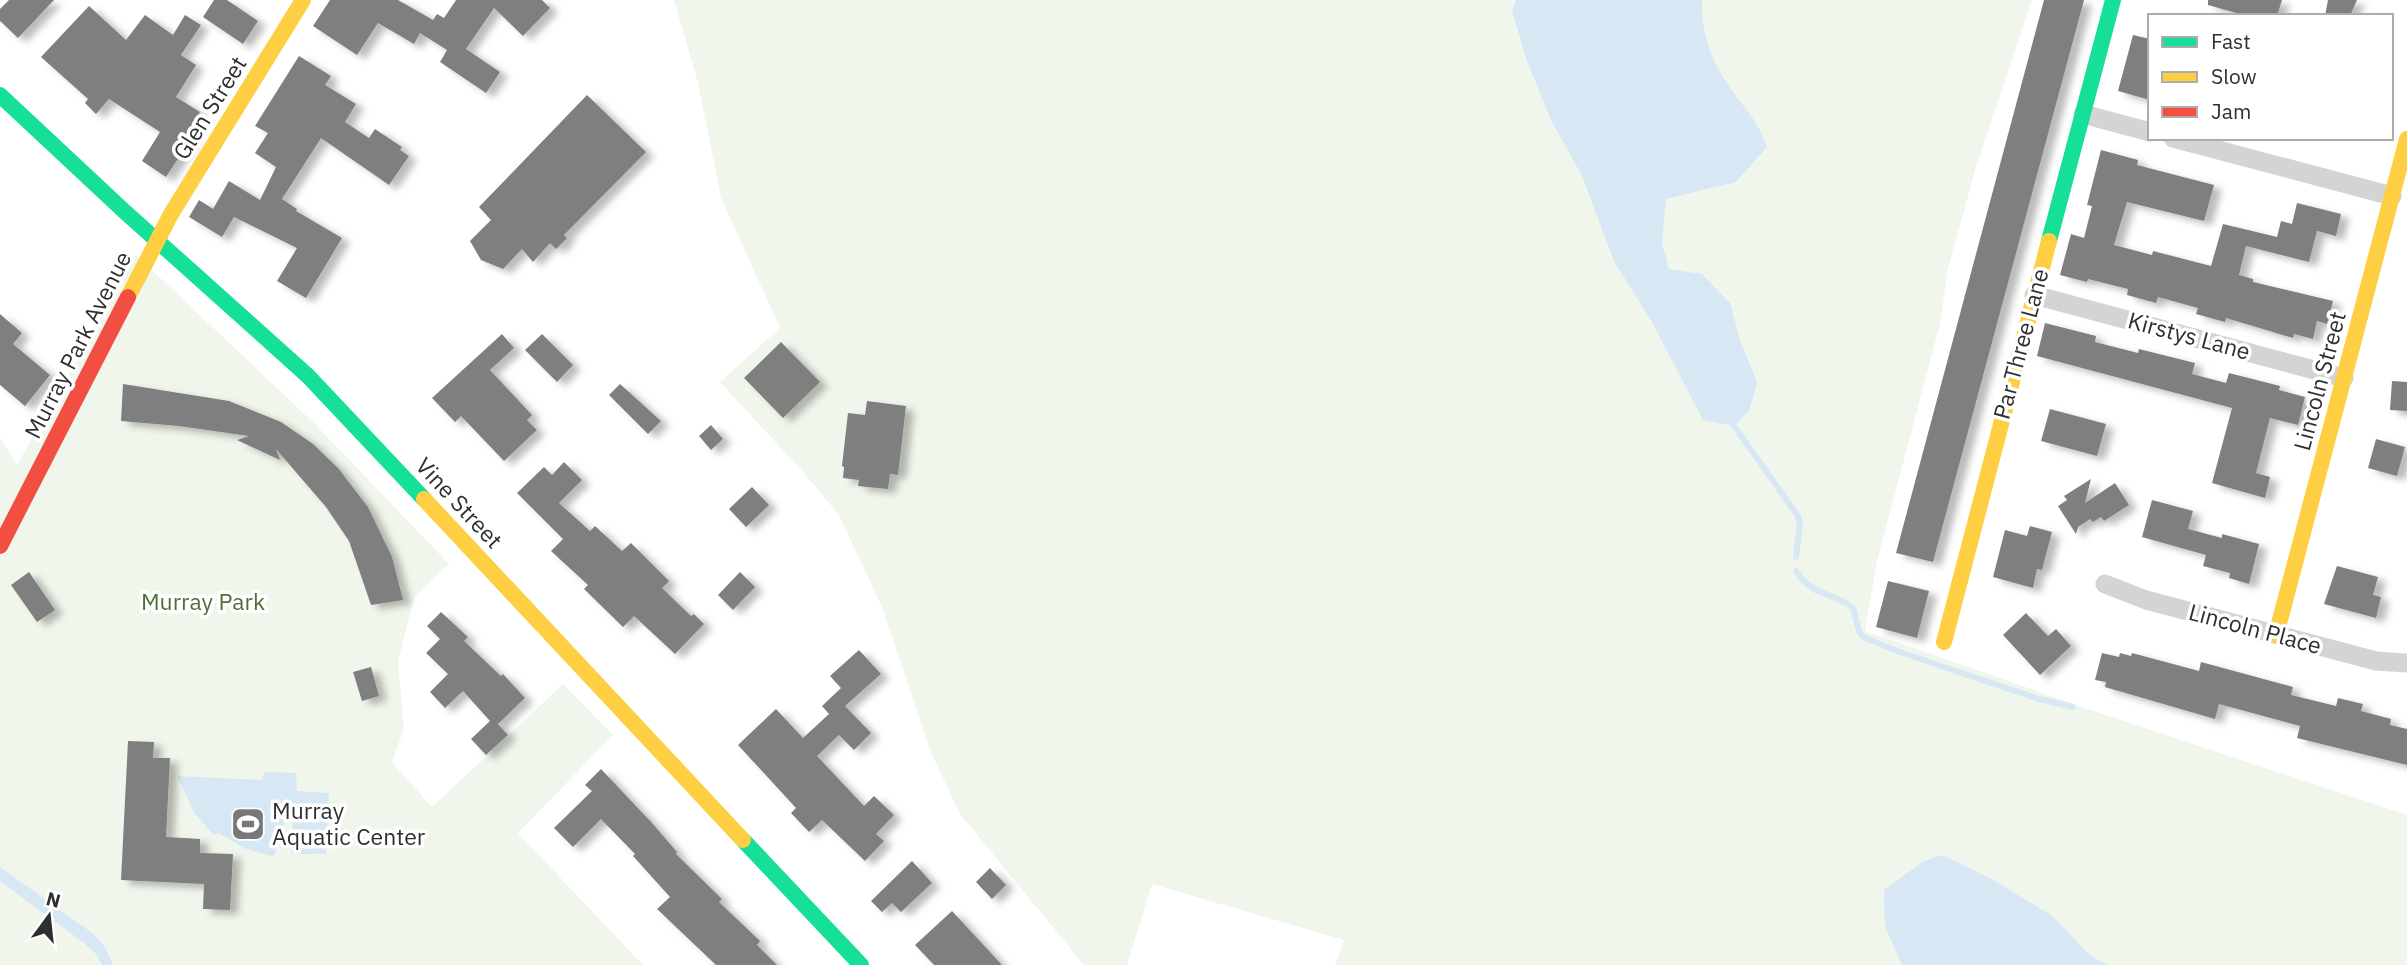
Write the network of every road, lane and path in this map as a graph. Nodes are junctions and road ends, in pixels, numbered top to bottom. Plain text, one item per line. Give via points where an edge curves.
1 (303, 0) edge
2 (2113, 0) edge
3 (0, 95) edge
4 (2083, 114) junction
5 (2148, 131) edge
6 (2407, 139) edge
7 (2181, 140) edge
8 (2392, 196) junction
9 (158, 240) junction
10 (2034, 295) junction
11 (2344, 378) junction
12 (0, 546) edge
13 (2105, 584) dead end
14 (2276, 635) junction
15 (1944, 642) dead end
16 (2407, 663) edge
17 (862, 965) edge

1 - 9 street, Glen Street
2 - 4 street, Par Three Lane
3 - 9 street, Vine Street
4 - 5 street
4 - 10 street, Par Three Lane
6 - 8 street, Lincoln Street
7 - 8 street
8 - 11 street, Lincoln Street
9 - 12 street, Murray Park Avenue
9 - 17 street, Vine Street via 308,376
10 - 11 street, Kirstys Lane
10 - 15 street, Par Three Lane
11 - 14 street, Lincoln Street
13 - 14 street, Lincoln Place via 2146,600
14 - 16 street, Lincoln Place via 2376,661

